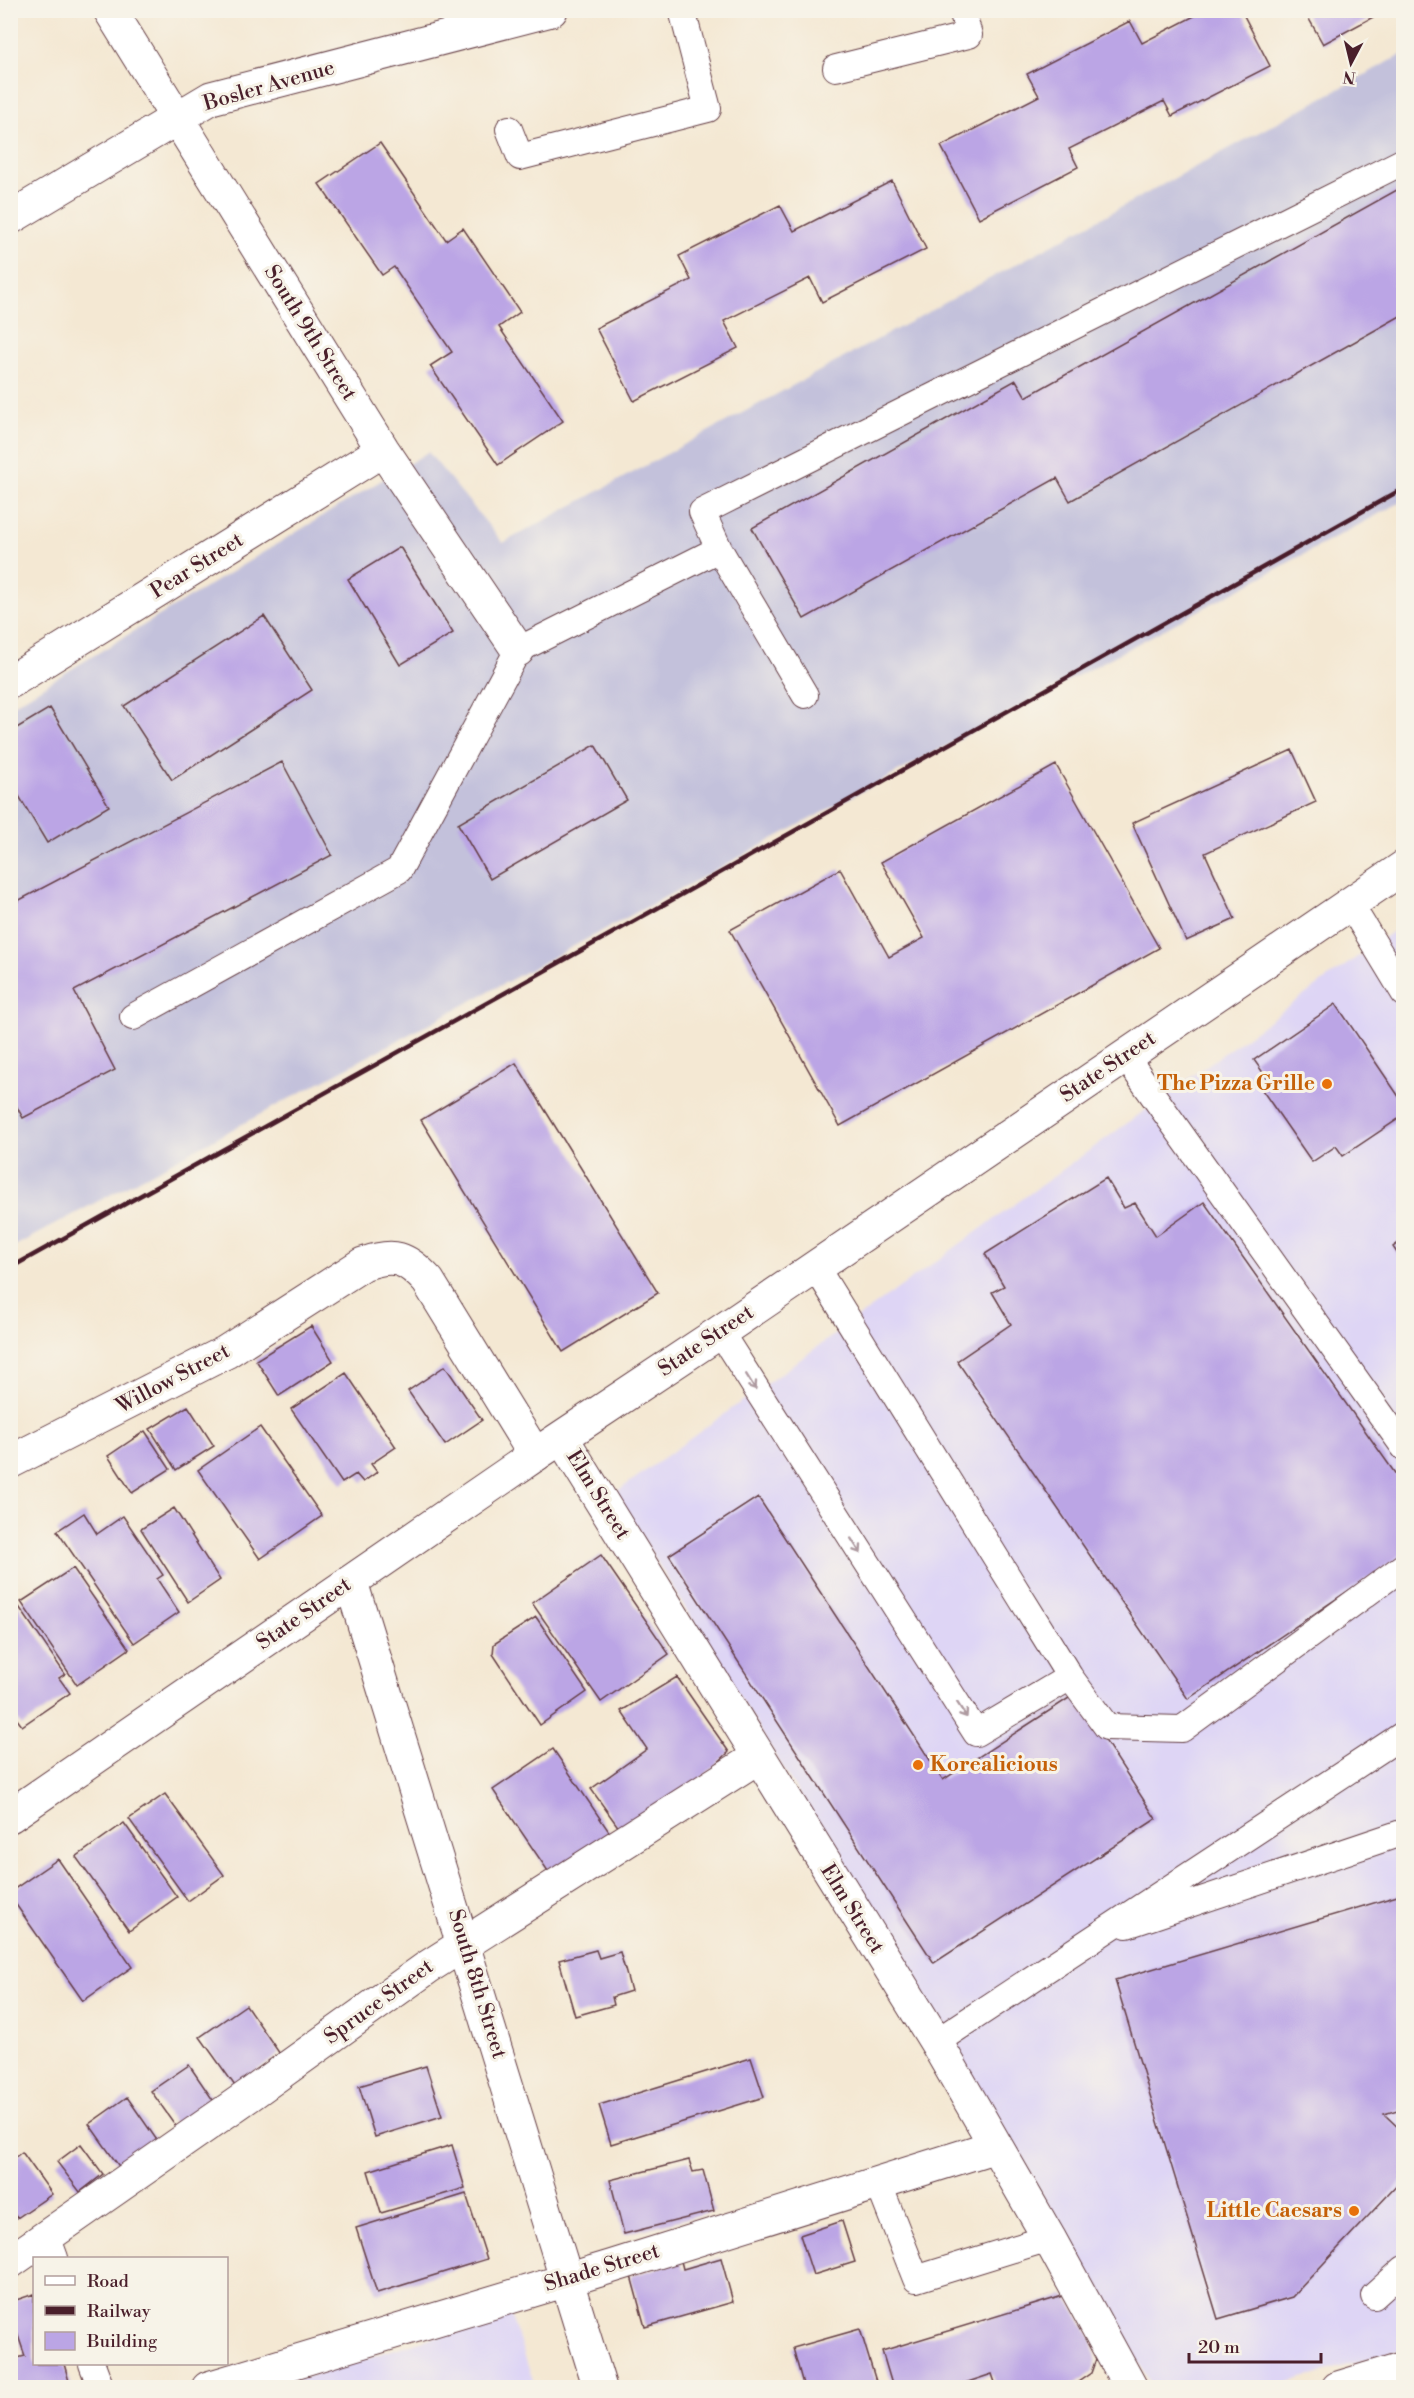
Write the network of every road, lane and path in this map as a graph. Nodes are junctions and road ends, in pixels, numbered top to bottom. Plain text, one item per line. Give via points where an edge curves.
1 (110, 10) edge
2 (551, 10) edge
3 (682, 10) edge
4 (962, 10) edge
5 (836, 68) dead end
6 (176, 118) junction
7 (509, 129) dead end
8 (1404, 161) edge
9 (10, 218) edge
10 (383, 450) junction
11 (719, 549) junction
12 (518, 650) junction
13 (10, 682) edge
14 (805, 695) dead end
15 (1404, 867) edge
16 (1350, 904) junction
17 (1404, 993) edge
18 (133, 1017) dead end
19 (1125, 1056) junction
20 (815, 1266) junction
21 (329, 1285) joint
22 (720, 1332) junction
23 (562, 1438) junction
24 (1404, 1448) edge
25 (535, 1455) junction
26 (10, 1462) edge
27 (1404, 1566) edge
28 (351, 1582) junction
29 (1070, 1677) junction
30 (1404, 1734) edge
31 (758, 1757) junction
32 (10, 1816) edge
33 (1404, 1832) edge
34 (1092, 1937) junction
35 (464, 1944) junction
36 (936, 2042) junction
37 (996, 2146) junction
38 (878, 2182) junction
39 (1049, 2238) junction
40 (51, 2247) edge
41 (10, 2262) edge
42 (1404, 2269) edge
43 (568, 2279) junction
44 (1374, 2296) dead end
45 (92, 2365) edge
46 (1404, 2368) edge
47 (100, 2388) edge
48 (208, 2388) edge
49 (600, 2388) edge
50 (1131, 2388) edge
51 (1338, 2388) edge

1 - 6 street, South 9th Street
2 - 6 street, Bosler Avenue via 211,98
3 - 7 lane via 708,109 520,157
4 - 5 lane via 969,35
6 - 9 street, Bosler Avenue
6 - 10 street, South 9th Street
8 - 11 lane via 702,512
10 - 12 street, South 9th Street
10 - 13 street, Pear Street
11 - 12 lane
11 - 14 lane
12 - 18 lane via 399,870
15 - 16 street, State Street
16 - 17 lane
16 - 19 street, State Street
19 - 20 street, State Street
19 - 24 lane
20 - 22 street, State Street
20 - 29 lane
21 - 25 street, Elm Street via 380,1258 398,1258 412,1264 428,1281
21 - 26 street, Willow Street via 226,1352
22 - 23 street, State Street
22 -> 29 lane via 976,1733
23 - 25 street, State Street
23 - 31 street, Elm Street
25 - 28 street, State Street
27 - 29 lane via 1182,1730 1107,1727
28 - 32 street, State Street
28 - 35 street, South 8th Street
30 - 34 lane
31 - 35 street, Spruce Street
31 - 36 street, Elm Street
33 - 34 lane
34 - 36 lane
35 - 40 street, Spruce Street via 251,2094
35 - 43 street, South 8th Street
36 - 37 street, Elm Street
37 - 38 street, Shade Street
37 - 39 street, Elm Street
38 - 39 lane via 916,2279
38 - 43 street, Shade Street
39 - 50 street, Elm Street
40 - 41 street, Spruce Street
42 - 44 lane
43 - 48 street, Shade Street
43 - 49 street, South 8th Street
45 - 47 lane
46 - 51 street

